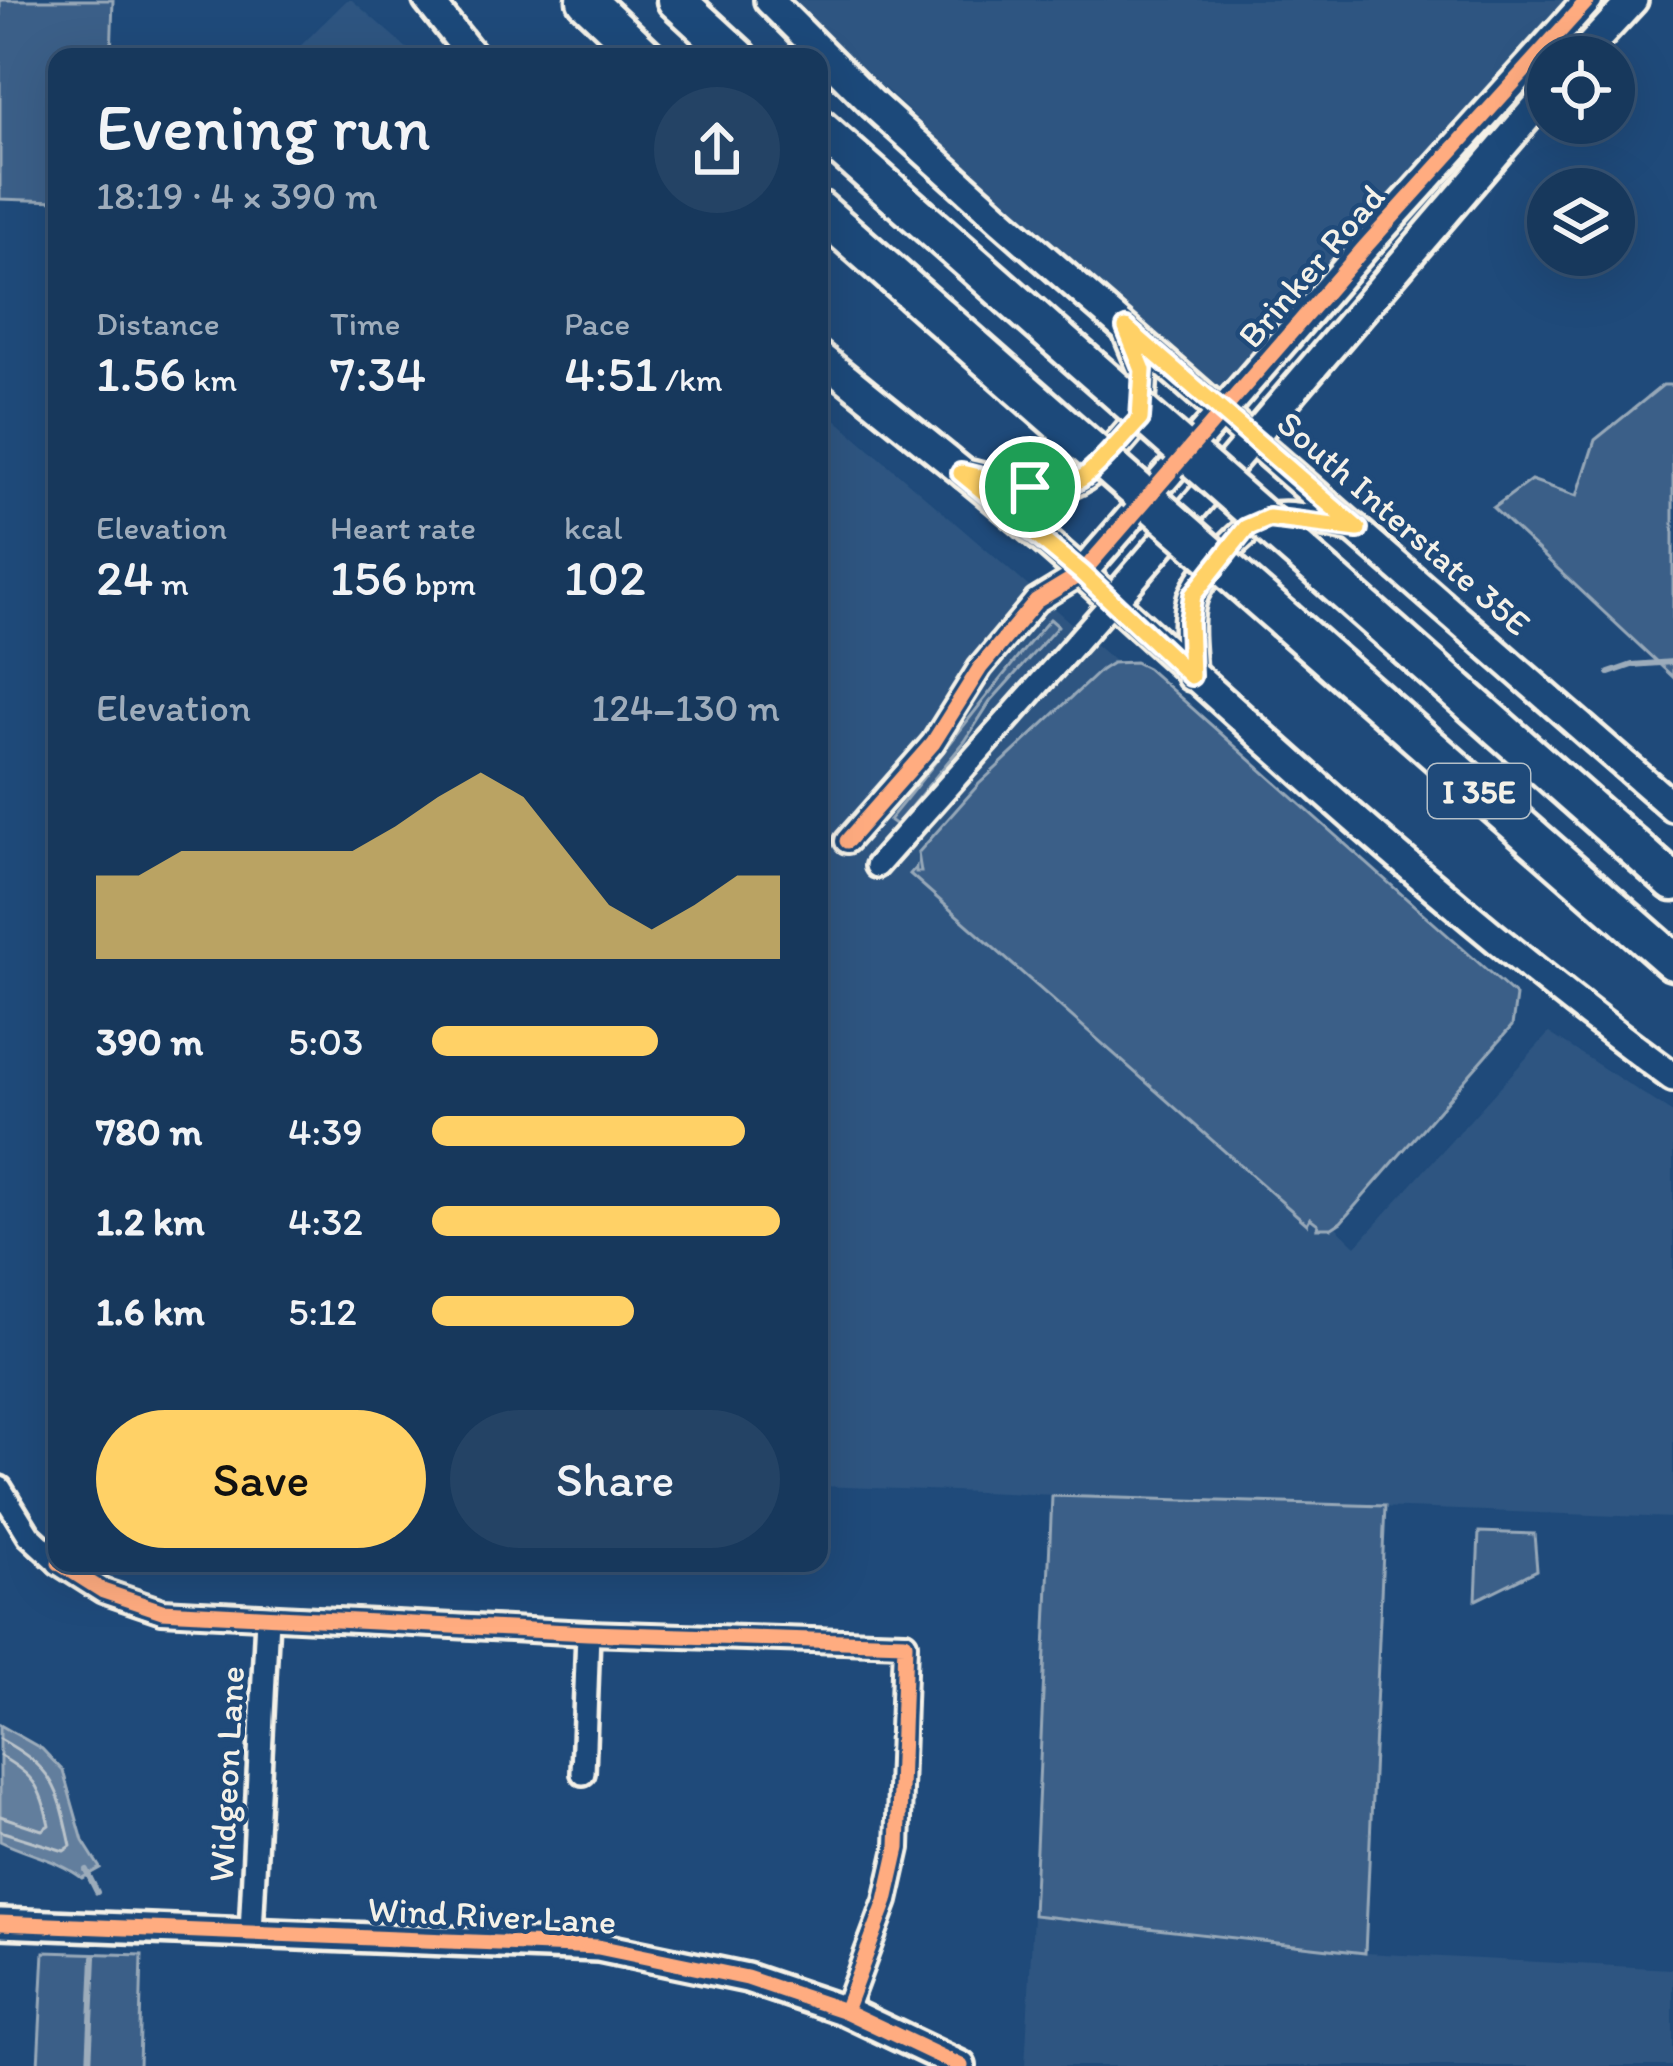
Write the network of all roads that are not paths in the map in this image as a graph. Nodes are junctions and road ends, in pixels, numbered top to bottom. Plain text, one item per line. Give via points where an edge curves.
1 (428, 0) edge
2 (586, 0) edge
3 (676, 0) edge
4 (770, 0) edge
5 (1588, 0) edge
6 (1633, 0) edge
7 (1600, 36) edge
8 (465, 48) edge
9 (637, 48) edge
10 (728, 48) edge
11 (818, 48) edge
12 (828, 59) edge
13 (1527, 118) edge
14 (1472, 128) junction
15 (828, 136) edge
16 (1496, 154) junction
17 (828, 218) edge
18 (1126, 328) junction
19 (828, 363) edge
20 (1224, 413) junction
21 (1253, 440) junction
22 (961, 473) junction
23 (1358, 529) junction
24 (1082, 573) junction
25 (1112, 602) junction
26 (1191, 676) junction
27 (1673, 807) edge
28 (847, 841) dead end
29 (877, 866) dead end
30 (1673, 882) edge
31 (1673, 961) edge
32 (1673, 1077) edge
33 (0, 1488) edge
34 (48, 1553) edge
35 (74, 1572) edge
36 (267, 1618) junction
37 (588, 1633) junction
38 (583, 1773) dead end
39 (0, 1923) edge
40 (251, 1932) junction
41 (845, 2011) junction
42 (961, 2066) edge

1 - 8 main road
2 - 9 highway
3 - 10 highway
4 - 11 main road, South Interstate 35E
5 - 14 main road, Brinker Road
6 - 7 main road
12 - 18 main road, South Interstate 35E
13 - 16 main road, Brinker Road
14 - 16 main road
14 - 20 main road, Brinker Road
15 - 30 highway, I 35E, bridge
16 - 21 main road, Brinker Road
17 - 31 highway, I 35E, bridge
18 - 20 main road, South Interstate 35E
18 - 22 main road via 1143,370 1140,419 1081,479 1030,487
19 - 22 main road
20 - 21 main road, South Interstate 35E
20 - 24 main road, Brinker Road
21 - 23 main road, South Interstate 35E
21 - 25 main road, Brinker Road
22 - 24 main road
23 - 26 main road via 1269,518 1246,528 1193,595
23 - 27 main road, South Interstate 35E
24 - 25 main road
24 - 28 street via 1036,601 933,742
25 - 26 main road
25 - 29 street
26 - 32 main road via 1554,989
33 - 34 street
35 - 36 street via 162,1611
36 - 37 street
36 - 40 street, Widgeon Lane
37 - 38 street
37 - 41 street via 905,1643 898,1849
39 - 40 main road, Wind River Lane
40 - 41 main road, Wind River Lane via 598,1947 726,1973
41 - 42 main road, Wind River Lane

